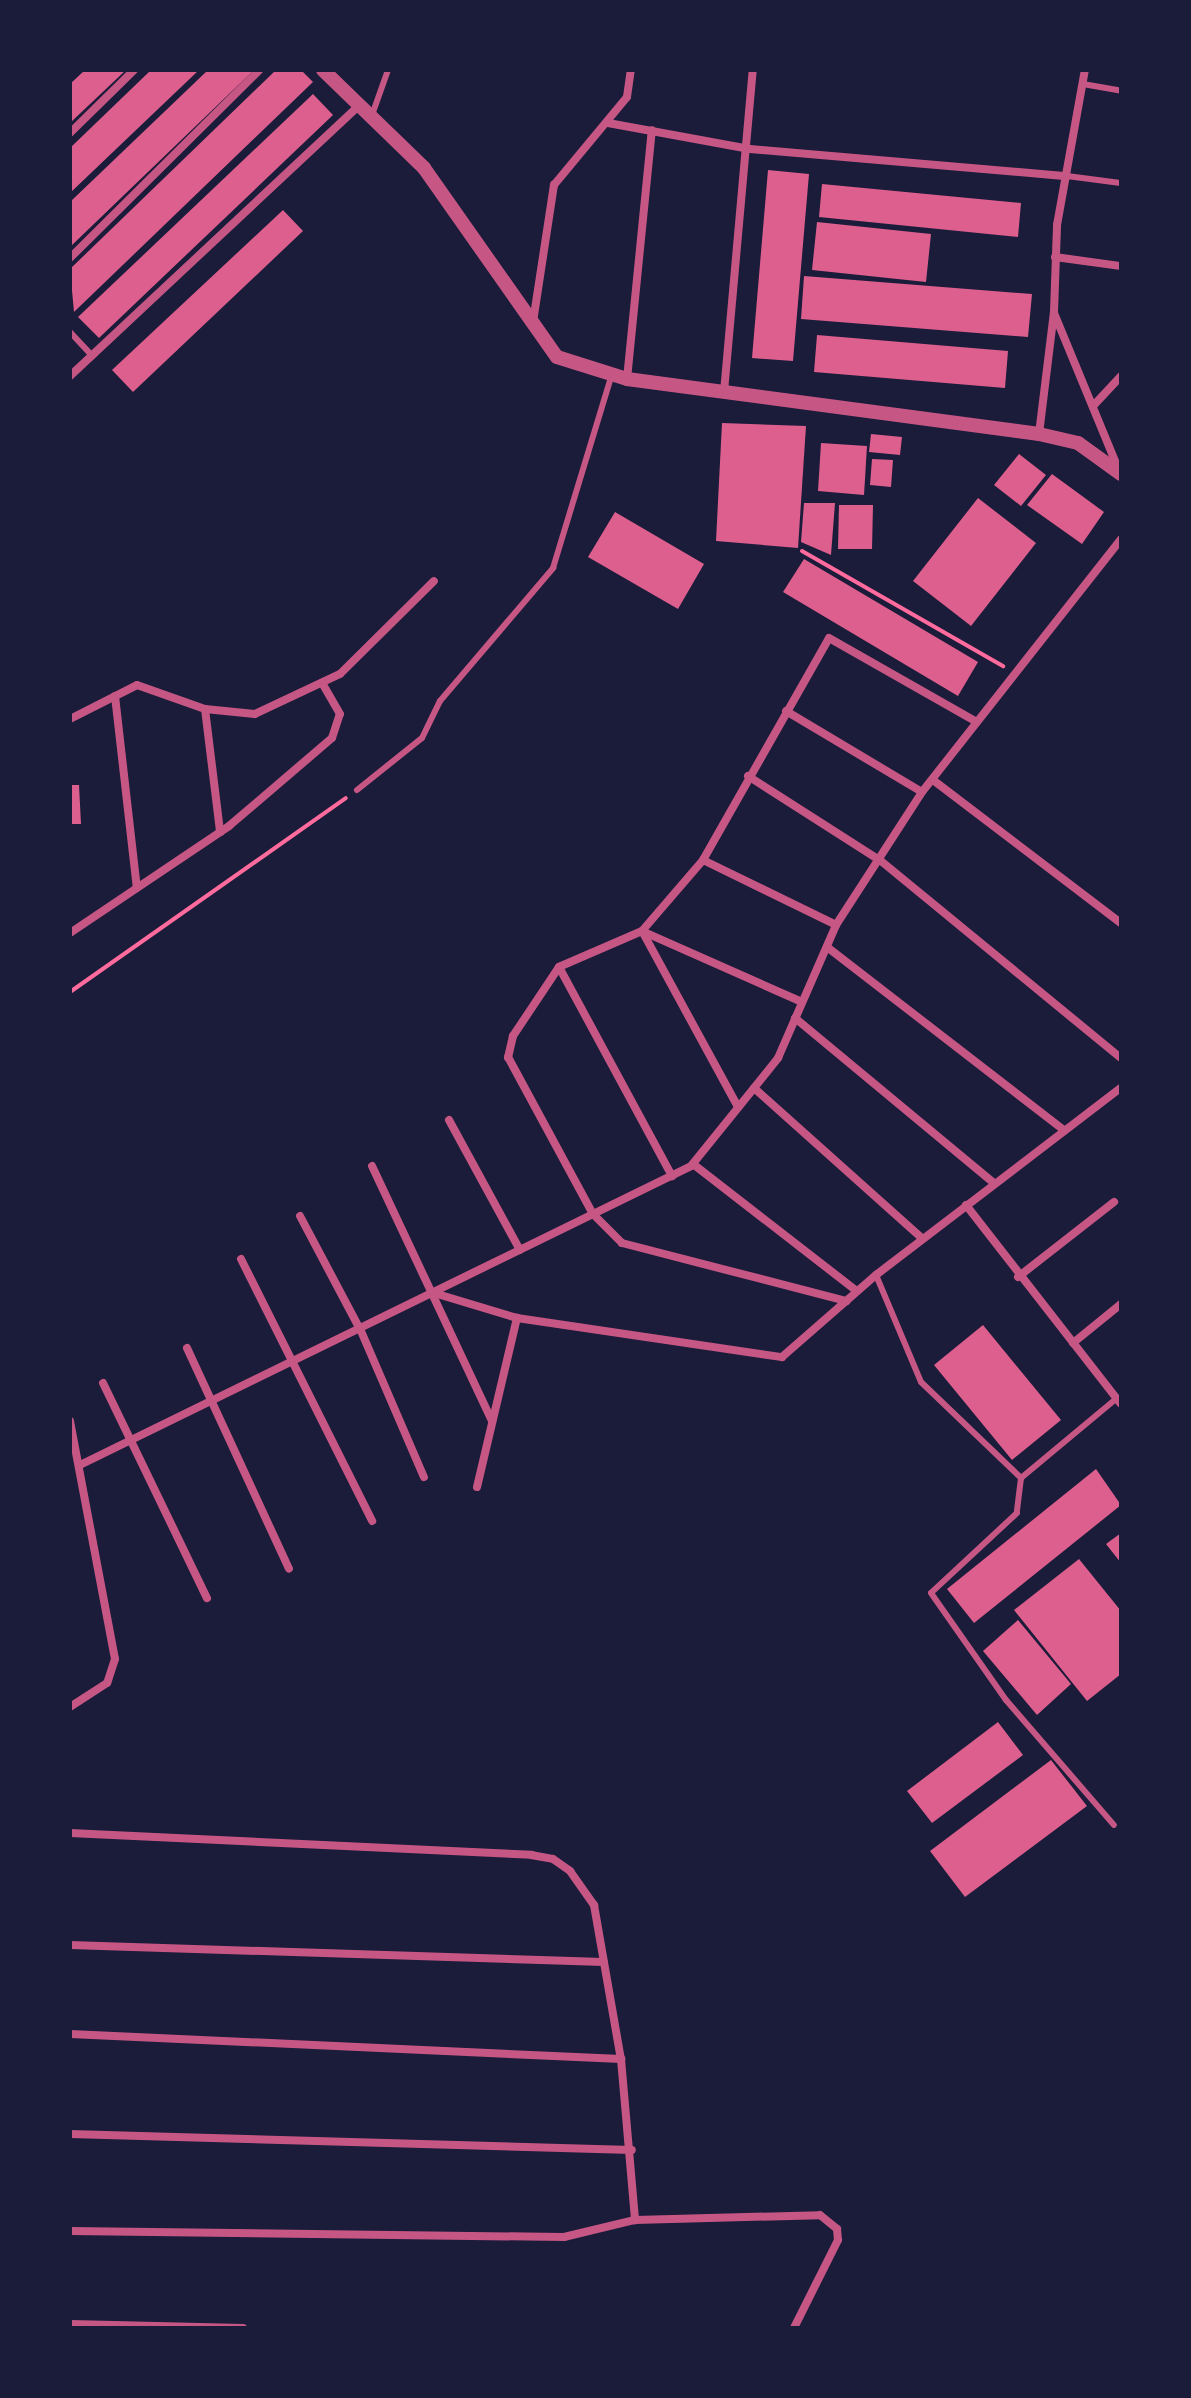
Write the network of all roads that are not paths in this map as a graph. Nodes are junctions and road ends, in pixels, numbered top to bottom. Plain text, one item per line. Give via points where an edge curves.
1 (134, 70) edge
2 (259, 70) edge
3 (323, 70) edge
4 (388, 70) edge
5 (631, 70) edge
6 (753, 70) edge
7 (1085, 70) edge
8 (1083, 84) junction
9 (1121, 91) edge
10 (357, 107) junction
11 (372, 115) junction
12 (608, 123) junction
13 (652, 130) junction
14 (70, 133) edge
15 (750, 149) junction
16 (1067, 176) junction
17 (1121, 183) edge
18 (1055, 257) junction
19 (70, 258) edge
20 (1121, 266) edge
21 (1054, 312) junction
22 (533, 323) junction
23 (70, 332) edge
24 (93, 356) junction
25 (612, 374) junction
26 (70, 376) edge
27 (1121, 376) edge
28 (627, 379) junction
29 (724, 392) junction
30 (1094, 405) junction
31 (1039, 434) junction
32 (1120, 473) edge
33 (1121, 539) edge
34 (434, 581) dead end
35 (322, 683) junction
36 (115, 696) junction
37 (205, 709) junction
38 (786, 711) junction
39 (70, 719) edge
40 (977, 722) junction
41 (748, 776) junction
42 (933, 780) junction
43 (357, 790) road end
44 (922, 792) junction
45 (220, 832) junction
46 (703, 860) junction
47 (881, 861) junction
48 (137, 888) junction
49 (1121, 923) edge
50 (836, 925) junction
51 (642, 931) junction
52 (70, 933) edge
53 (827, 947) junction
54 (559, 967) junction
55 (802, 1002) junction
56 (795, 1018) junction
57 (1121, 1058) edge
58 (754, 1088) junction
59 (1121, 1088) edge
60 (738, 1107) junction
61 (449, 1120) dead end
62 (1064, 1130) junction
63 (693, 1164) junction
64 (372, 1166) dead end
65 (672, 1176) junction
66 (994, 1183) junction
67 (1114, 1202) dead end
68 (966, 1205) junction
69 (593, 1214) junction
70 (300, 1216) dead end
71 (922, 1238) junction
72 (520, 1250) junction
73 (241, 1259) dead end
74 (876, 1275) junction
75 (1018, 1277) junction
76 (857, 1291) junction
77 (434, 1293) junction
78 (847, 1301) junction
79 (1121, 1304) edge
80 (517, 1318) junction
81 (361, 1331) junction
82 (1073, 1343) junction
83 (187, 1348) dead end
84 (293, 1361) junction
85 (103, 1383) dead end
86 (209, 1401) junction
87 (1119, 1401) edge
88 (70, 1421) edge
89 (492, 1421) junction
90 (131, 1440) junction
91 (82, 1464) junction
92 (424, 1477) dead end
93 (1021, 1478) junction
94 (477, 1487) dead end
95 (372, 1521) dead end
96 (289, 1569) dead end
97 (207, 1598) dead end
98 (70, 1707) edge
99 (1114, 1825) dead end
100 (70, 1833) edge
101 (70, 1945) edge
102 (604, 1962) junction
103 (70, 2034) edge
104 (621, 2059) junction
105 (70, 2134) edge
106 (632, 2150) junction
107 (635, 2220) junction
108 (70, 2231) edge
109 (70, 2324) edge
110 (243, 2328) edge
111 (794, 2328) edge

1 - 14 street
2 - 19 street
3 - 10 street
4 - 11 lane
5 - 12 street via 627,97
6 - 15 street
7 - 8 street
8 - 9 lane
8 - 16 street
10 - 11 street
10 - 24 street
11 - 22 street via 424,168
12 - 13 street
12 - 22 street via 554,185
13 - 15 street
13 - 28 street
15 - 16 street
15 - 29 street
16 - 17 lane
16 - 18 street
18 - 20 street
18 - 21 street
21 - 30 street
21 - 31 street
22 - 25 street via 557,357
23 - 24 lane
24 - 26 street
25 - 28 street
25 - 43 lane via 553,568 440,701 422,738
27 - 30 street
28 - 29 street
29 - 31 street
30 - 32 street
31 - 32 street via 1078,443
33 - 40 street
34 - 35 street via 340,674
35 - 37 street via 255,714
35 - 45 street via 340,714 332,738
36 - 37 street via 137,685
36 - 39 street
36 - 48 street
37 - 45 street
38 - 40 street via 829,638
38 - 41 street
38 - 44 street
40 - 42 street
41 - 46 street
41 - 47 street
42 - 44 street
42 - 49 street
44 - 47 street
45 - 48 street
46 - 50 street
46 - 51 street
47 - 50 street
47 - 57 street
48 - 52 street
50 - 53 street
51 - 54 street
51 - 55 street
51 - 60 street
53 - 55 street
53 - 62 street
54 - 65 street
54 - 69 street via 513,1036 508,1057
55 - 56 street
56 - 58 street via 778,1058
56 - 66 street
58 - 60 street
58 - 71 street
59 - 62 street
60 - 63 street
61 - 72 street
62 - 66 street
63 - 65 street
63 - 76 street
64 - 77 street
65 - 69 street
66 - 68 street
67 - 75 street
68 - 71 street
68 - 75 street
69 - 72 street
69 - 78 street via 635,1249
70 - 81 street
71 - 74 street
72 - 77 street
73 - 84 street
74 - 76 street
74 - 93 lane via 921,1382
75 - 82 street
76 - 78 street
77 - 80 street
77 - 81 street
77 - 89 street
78 - 80 street via 782,1357
79 - 82 street
80 - 89 street
81 - 84 street
81 - 92 street
82 - 87 street
83 - 86 street
84 - 86 street
84 - 95 street
85 - 90 street
86 - 90 street
86 - 96 street
87 - 93 lane
88 - 91 street
89 - 94 street
90 - 91 street
90 - 97 street
91 - 98 street via 115,1659 107,1683
93 - 99 lane via 1017,1513 931,1593 1006,1700
100 - 102 street via 553,1859 584,1885 594,1905
101 - 102 street
102 - 104 street
103 - 104 street
104 - 106 street
105 - 106 street
106 - 107 street
107 - 108 street via 564,2237
107 - 111 street via 807,2213 830,2220 837,2229 835,2250
109 - 110 street

